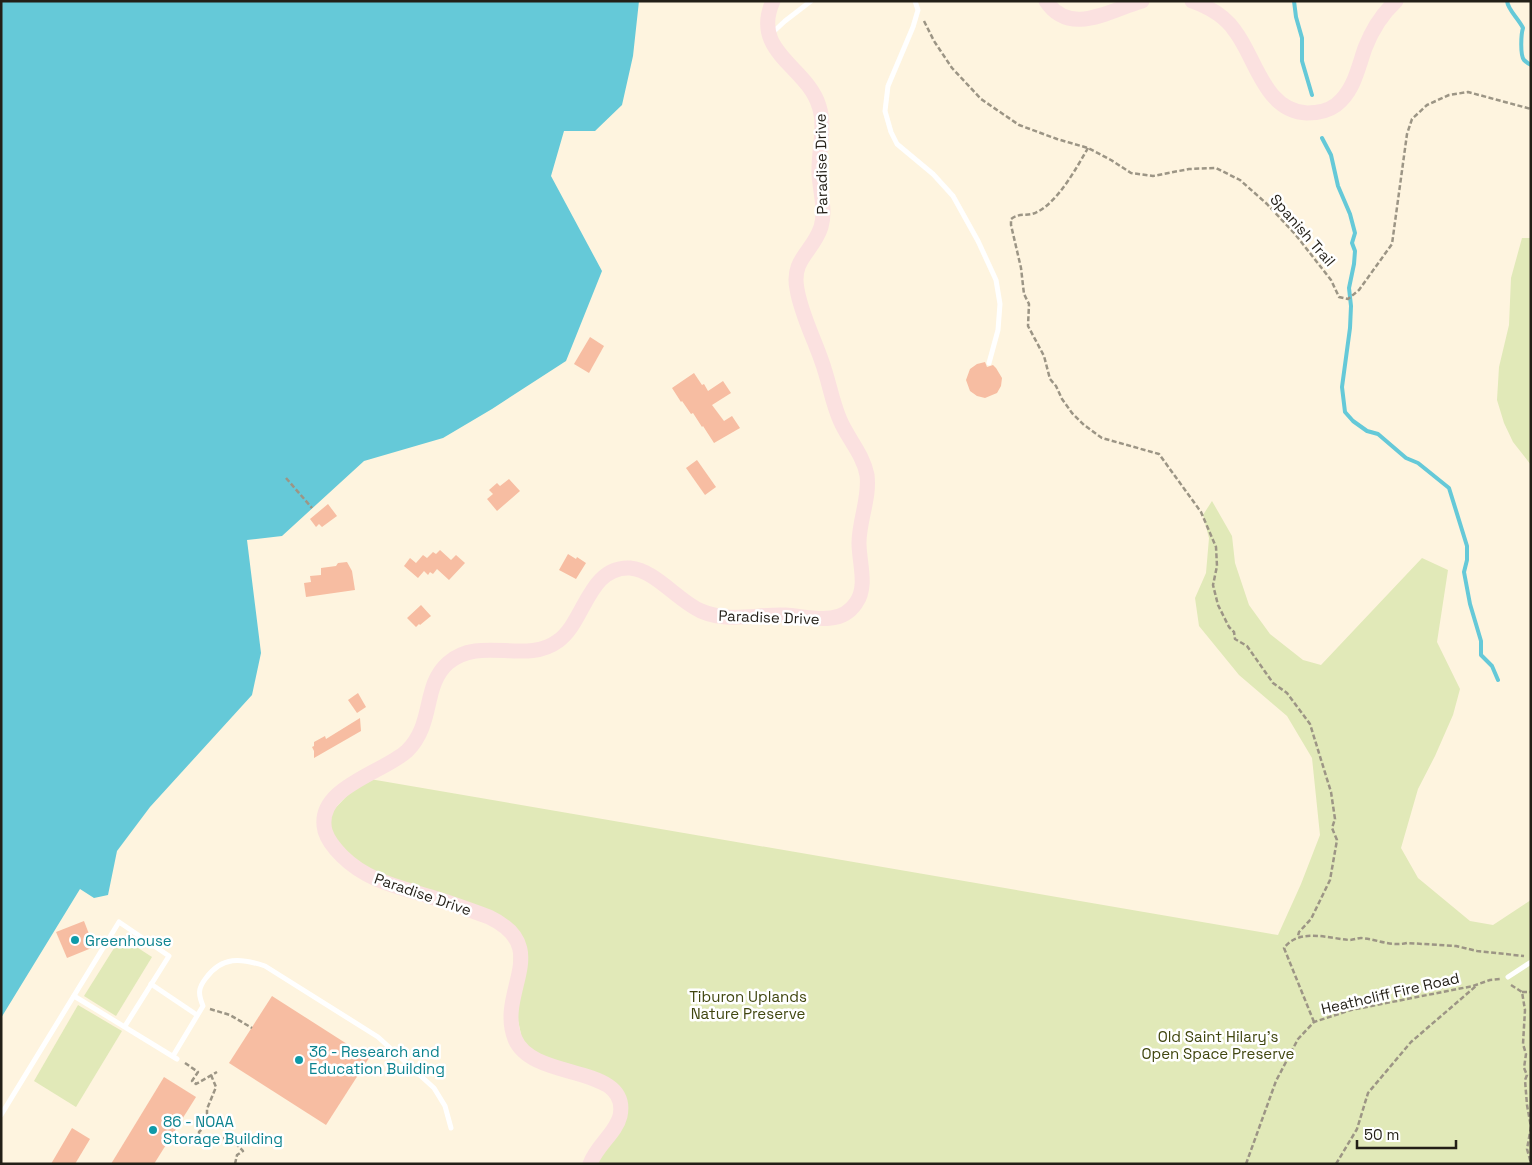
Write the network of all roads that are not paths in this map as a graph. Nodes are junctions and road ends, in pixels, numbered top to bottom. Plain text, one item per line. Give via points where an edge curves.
1 (773, 1) edge
2 (811, 1) edge
3 (915, 1) edge
4 (1046, 1) edge
5 (1142, 1) edge
6 (1192, 1) edge
7 (1396, 1) edge
8 (769, 36) junction
9 (989, 363) dead end
10 (1531, 962) edge
11 (1505, 978) road end
12 (151, 984) junction
13 (74, 996) junction
14 (197, 1015) junction
15 (124, 1026) junction
16 (1, 1115) edge
17 (451, 1128) dead end
18 (590, 1164) edge

1 - 8 street via 767,20
2 - 8 lane
3 - 9 lane via 918,10 914,27 888,86 885,111 897,144 953,196 996,280 1000,304
4 - 5 street via 1062,16 1080,19 1093,18
6 - 7 street via 1211,9 1230,24 1262,81 1277,98 1289,107 1312,113 1331,108 1346,94 1372,31
8 - 18 street, Paradise Drive via 778,53 812,90 821,114 819,171 823,217 817,236 798,265 796,283 800,304 839,418 862,458 866,473 867,495 859,538 862,589 858,601 846,614 830,618 777,615 720,617 693,607 645,572 617,570 598,583 569,630 555,644 536,650 474,651 452,660 437,676 425,723 414,742 395,760 341,791 325,814 326,833 332,845 365,874 383,883 489,917 514,934 521,953 511,1013 516,1042 538,1062 602,1082 614,1092 620,1104 618,1121
10 - 11 lane
12 - 13 lane via 169,956 120,922
12 - 14 lane
12 - 15 lane
13 - 15 lane
13 - 16 lane
14 - 15 lane via 175,1057
14 - 17 lane via 203,1006 198,996 200,986 214,967 227,961 248,960 265,966 378,1037 434,1088 445,1106

